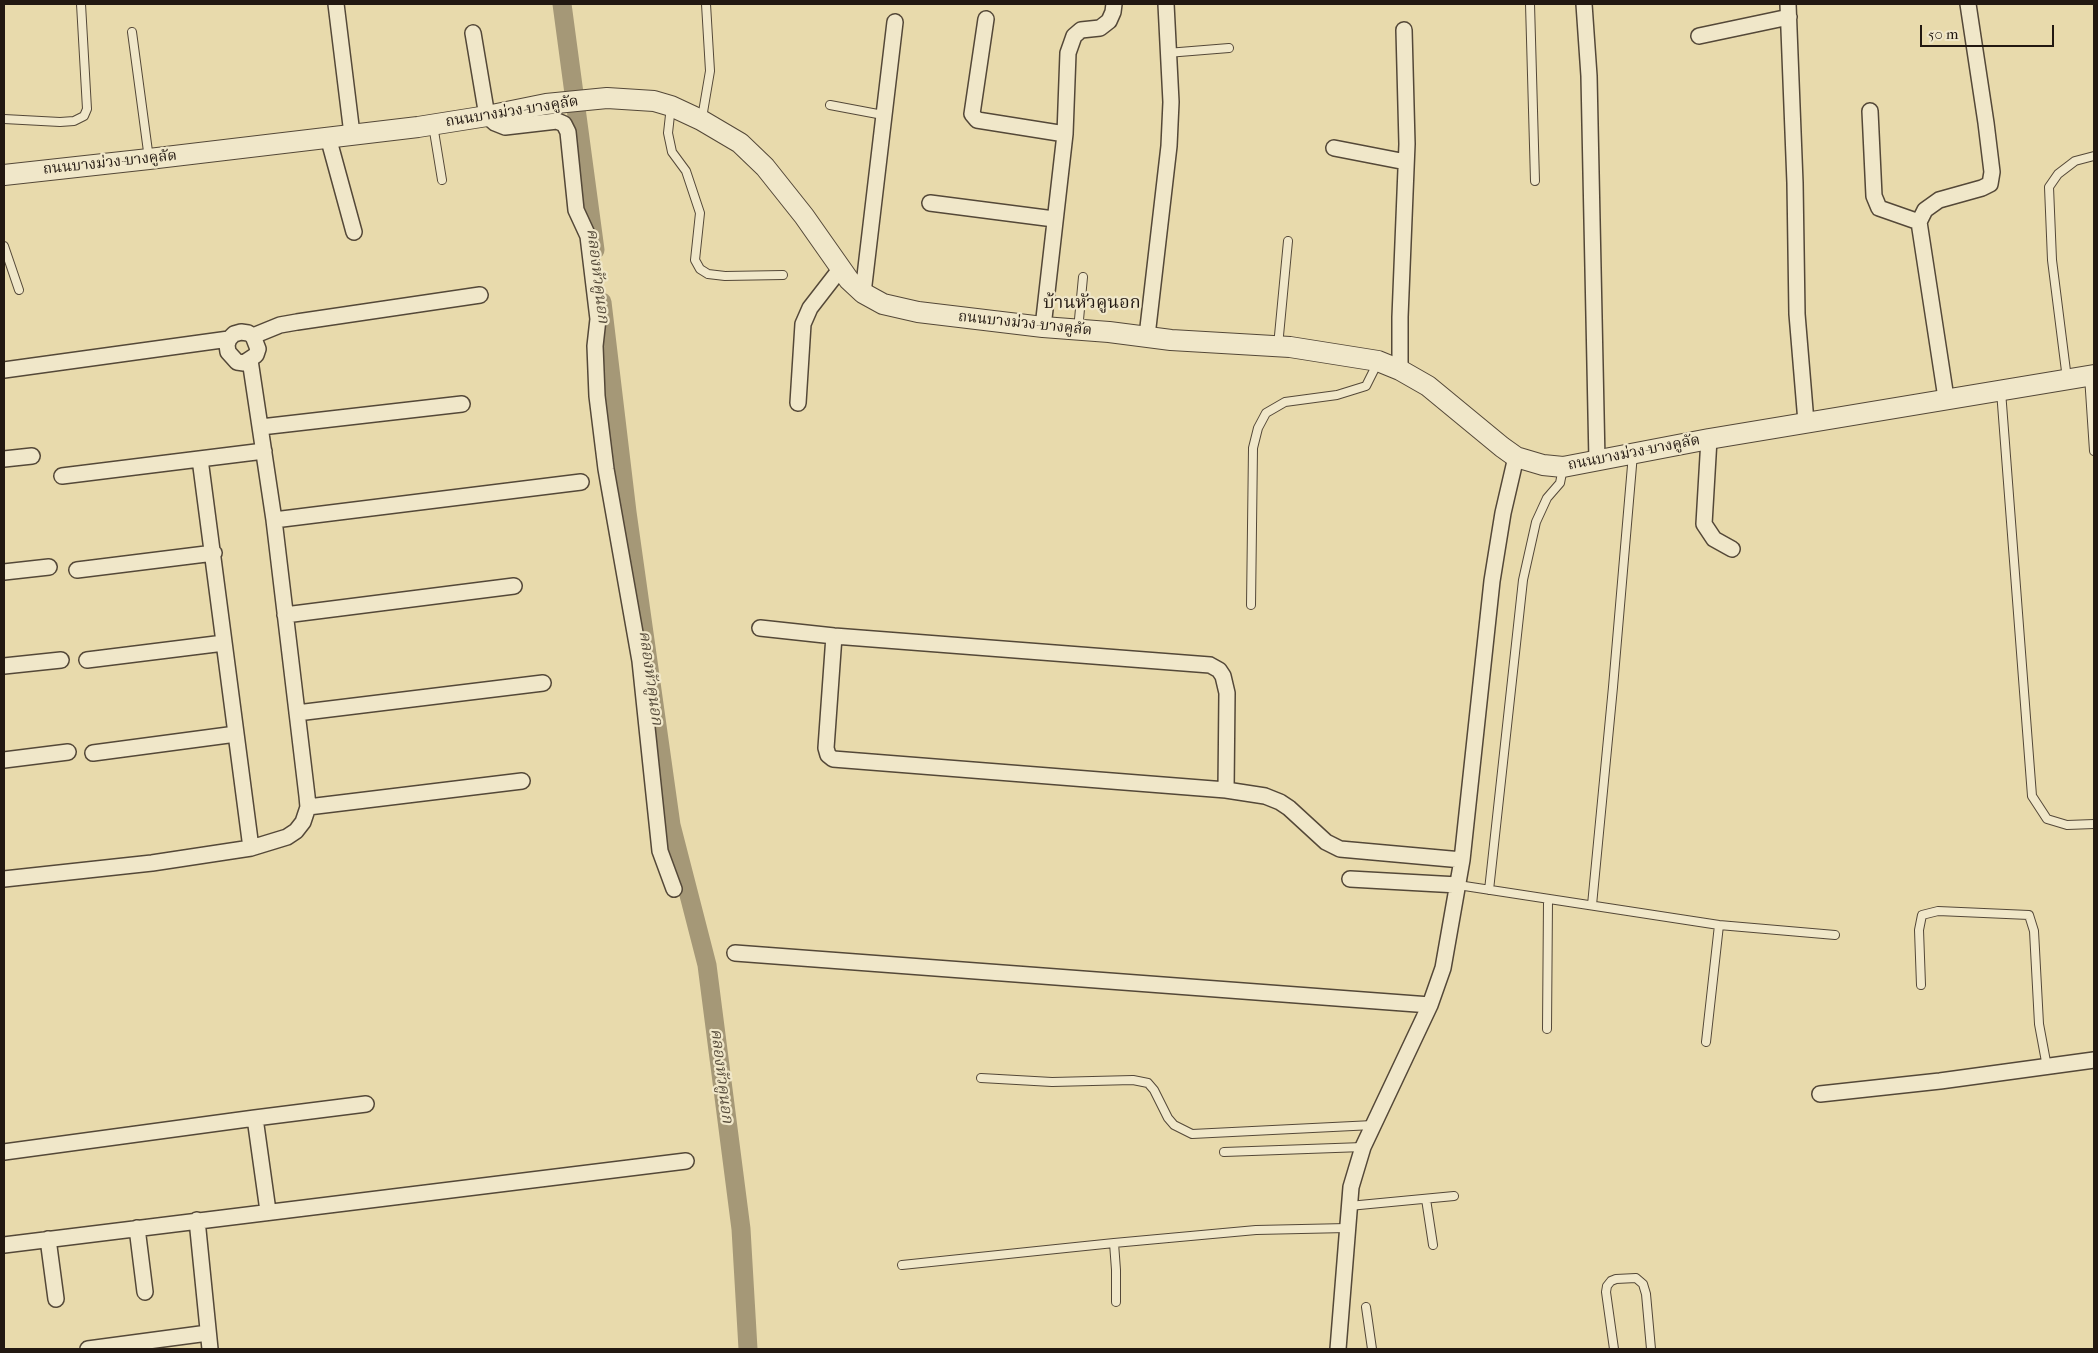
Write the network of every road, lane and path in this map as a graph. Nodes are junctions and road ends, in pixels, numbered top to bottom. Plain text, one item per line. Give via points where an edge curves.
1 (81, 4) edge
2 (336, 4) edge
3 (706, 4) edge
4 (1114, 4) edge
5 (1166, 4) edge
6 (1530, 4) edge
7 (1584, 4) edge
8 (1968, 4) edge
9 (1788, 10) edge
10 (986, 18) dead end
11 (895, 22) dead end
12 (1404, 30) dead end
13 (132, 32) dead end
14 (473, 33) dead end
15 (1699, 36) dead end
16 (1228, 48) dead end
17 (1167, 53) junction
18 (830, 105) dead end
19 (672, 106) junction
20 (1870, 111) dead end
21 (884, 115) junction
22 (487, 116) junction
23 (4, 119) edge
24 (702, 120) junction
25 (433, 124) junction
26 (352, 134) junction
27 (1065, 134) junction
28 (328, 137) junction
29 (1334, 148) dead end
30 (2094, 156) edge
31 (149, 159) junction
32 (1406, 162) junction
33 (4, 175) edge
34 (442, 180) dead end
35 (1536, 181) dead end
36 (930, 203) dead end
37 (1054, 219) junction
38 (1919, 222) junction
39 (354, 232) dead end
40 (1288, 241) dead end
41 (4, 246) edge
42 (841, 268) junction
43 (783, 275) dead end
44 (1083, 277) dead end
45 (19, 290) dead end
46 (863, 293) junction
47 (480, 295) dead end
48 (1043, 327) junction
49 (1078, 330) junction
50 (253, 336) junction
51 (1147, 336) junction
52 (229, 339) junction
53 (1278, 346) junction
54 (250, 360) junction
55 (1378, 361) junction
56 (4, 370) edge
57 (1400, 370) junction
58 (2092, 376) edge
59 (2067, 380) junction
60 (2001, 391) junction
61 (1946, 398) junction
62 (798, 403) dead end
63 (462, 404) dead end
64 (2092, 406) edge
65 (1806, 422) junction
66 (261, 427) junction
67 (1709, 439) junction
68 (264, 451) junction
69 (2094, 451) edge
70 (1634, 453) junction
71 (32, 456) dead end
72 (1516, 457) junction
73 (4, 459) edge
74 (200, 459) junction
75 (1597, 461) junction
76 (1563, 467) junction
77 (62, 476) dead end
78 (581, 482) dead end
79 (274, 520) junction
80 (1732, 549) dead end
81 (214, 554) junction
82 (49, 567) dead end
83 (77, 570) dead end
84 (4, 572) edge
85 (514, 586) dead end
86 (1251, 604) dead end
87 (285, 615) junction
88 (760, 628) dead end
89 (834, 636) junction
90 (224, 643) junction
91 (61, 660) dead end
92 (87, 660) dead end
93 (4, 666) edge
94 (543, 683) dead end
95 (297, 712) junction
96 (236, 734) junction
97 (68, 752) dead end
98 (93, 753) dead end
99 (4, 760) edge
100 (522, 781) dead end
101 (1226, 790) junction
102 (308, 807) junction
103 (2094, 824) edge
104 (251, 848) junction
105 (1462, 860) junction
106 (4, 879) edge
107 (1350, 879) dead end
108 (1458, 885) junction
109 (674, 889) dead end
110 (1489, 890) junction
111 (1548, 901) junction
112 (1592, 906) junction
113 (1719, 925) junction
114 (1835, 935) dead end
115 (735, 954) dead end
116 (1921, 985) dead end
117 (1430, 1005) junction
118 (1547, 1029) dead end
119 (1706, 1042) dead end
120 (2094, 1060) edge
121 (2047, 1067) junction
122 (981, 1078) dead end
123 (1820, 1094) dead end
124 (366, 1104) dead end
125 (255, 1118) junction
126 (1373, 1125) junction
127 (1363, 1147) junction
128 (4, 1152) edge
129 (1224, 1152) dead end
130 (686, 1161) dead end
131 (1454, 1196) dead end
132 (1426, 1199) junction
133 (1349, 1206) junction
134 (268, 1212) junction
135 (196, 1220) junction
136 (137, 1228) junction
137 (1347, 1228) junction
138 (48, 1239) junction
139 (1114, 1243) junction
140 (4, 1245) edge
141 (1433, 1245) dead end
142 (902, 1265) dead end
143 (145, 1292) dead end
144 (56, 1299) dead end
145 (1116, 1302) dead end
146 (1366, 1307) dead end
147 (208, 1333) junction
148 (88, 1349) edge
149 (210, 1349) edge
150 (1338, 1349) edge
151 (1372, 1349) edge
152 (1614, 1349) edge
153 (1651, 1349) edge

1 - 23 lane via 88,109 84,116 60,122
2 - 26 street
3 - 24 lane via 710,71
4 - 27 street via 1109,21 1100,28 1081,30 1074,36 1068,52
5 - 17 street
6 - 35 lane
7 - 75 street via 1589,76
8 - 38 street via 1992,172 1990,184 1939,200 1925,210
9 - 15 street
9 - 65 street via 1797,314
10 - 27 street via 972,114 977,120
11 - 21 street
12 - 32 street
13 - 31 lane
14 - 22 street
16 - 17 lane
17 - 51 street via 1171,102 1169,146
18 - 21 lane
19 - 22 street, ถนนบางม่วง-บางคูลัด via 654,101 607,98 546,104
19 - 24 street, ถนนบางม่วง-บางคูลัด
19 - 43 lane via 668,133 672,152 686,171 700,213 696,260 700,269 708,274 724,276
20 - 38 street via 1874,196 1879,208
21 - 46 street
22 - 25 street, ถนนบางม่วง-บางคูลัด
22 - 109 street via 505,127 556,121 564,124 568,132 576,210 588,236 598,318 595,346 597,396 606,470 640,662 660,851
24 - 42 street, ถนนบางม่วง-บางคูลัด via 740,143 765,167
25 - 26 street, ถนนบางม่วง-บางคูลัด
25 - 34 lane
26 - 28 street, ถนนบางม่วง-บางคูลัด
27 - 37 street
28 - 31 street, ถนนบางม่วง-บางคูลัด
28 - 39 street
29 - 32 street
30 - 59 lane via 2076,161 2058,174 2049,187 2052,260
31 - 33 street, ถนนบางม่วง-บางคูลัด
32 - 57 street
36 - 37 street
37 - 48 street
38 - 61 street
40 - 53 lane
41 - 45 lane
42 - 46 street, ถนนบางม่วง-บางคูลัด
42 - 62 street via 810,308 803,324
44 - 49 lane
46 - 48 street, ถนนบางม่วง-บางคูลัด via 883,304 918,312
47 - 50 street via 297,322
48 - 49 street, ถนนบางม่วง-บางคูลัด
49 - 51 street, ถนนบางม่วง-บางคูลัด
50 - 52 street via 241,332
50 - 54 street via 258,349
51 - 53 street, ถนนบางม่วง-บางคูลัด
52 - 54 street via 228,352 232,358 244,362
52 - 56 street
53 - 55 street, ถนนบางม่วง-บางคูลัด
54 - 66 street
55 - 57 street, ถนนบางม่วง-บางคูลัด
55 - 86 lane via 1366,386 1337,395 1284,402 1266,413 1262,420 1253,448
57 - 72 street, ถนนบางม่วง-บางคูลัด via 1428,386
58 - 59 street, ถนนบางม่วง-บางคูลัด
58 - 64 lane
59 - 60 street, ถนนบางม่วง-บางคูลัด
60 - 61 street, ถนนบางม่วง-บางคูลัด
60 - 103 lane via 2032,796 2047,819 2067,825
61 - 65 street, ถนนบางม่วง-บางคูลัด
63 - 66 street
64 - 69 lane
65 - 67 street, ถนนบางม่วง-บางคูลัด
66 - 68 street
67 - 70 street, ถนนบางม่วง-บางคูลัด
67 - 80 street via 1704,524 1714,539
68 - 74 street
68 - 79 street
70 - 75 street, ถนนบางม่วง-บางคูลัด
70 - 112 lane
71 - 73 street
72 - 76 street, ถนนบางม่วง-บางคูลัด
72 - 105 street via 1492,581
74 - 77 street
74 - 81 street
75 - 76 street, ถนนบางม่วง-บางคูลัด
76 - 110 lane via 1560,483 1547,498 1536,522 1524,580
78 - 79 street
79 - 87 street
81 - 83 street
81 - 90 street
82 - 84 street
85 - 87 street
87 - 95 street
88 - 89 street
89 - 101 street via 1210,665 1219,670 1226,684
89 - 101 street via 826,748 833,759
90 - 92 street
90 - 96 street
91 - 93 street
94 - 95 street
95 - 102 street
96 - 98 street
96 - 104 street
97 - 99 street
100 - 102 street
101 - 105 street via 1266,796 1280,802 1326,842 1340,849
102 - 104 street via 303,822 287,837
104 - 106 street via 152,863
105 - 108 street
107 - 108 street
108 - 110 lane
108 - 117 street via 1443,968
110 - 111 lane
111 - 112 lane
111 - 118 lane
112 - 113 lane
113 - 114 lane
113 - 119 lane
115 - 117 street
116 - 121 lane via 1919,930 1922,915 1938,911 2029,915 2034,931 2039,1024
117 - 126 street
120 - 121 street
121 - 123 street
122 - 126 lane via 1052,1082 1133,1080 1148,1083 1174,1125 1192,1134
124 - 125 street
125 - 128 street
125 - 134 street
126 - 127 street
127 - 129 lane
127 - 133 street via 1351,1186
130 - 134 street
131 - 132 lane
132 - 133 lane
132 - 141 lane
133 - 137 street
134 - 135 street
135 - 136 street
135 - 147 street
136 - 138 street
136 - 143 street
137 - 139 lane via 1256,1230
137 - 150 street
138 - 140 street
138 - 144 street
139 - 142 lane
139 - 145 lane
146 - 151 lane
147 - 148 street
147 - 149 street
152 - 153 lane via 1607,1286 1616,1279 1636,1278 1644,1284

